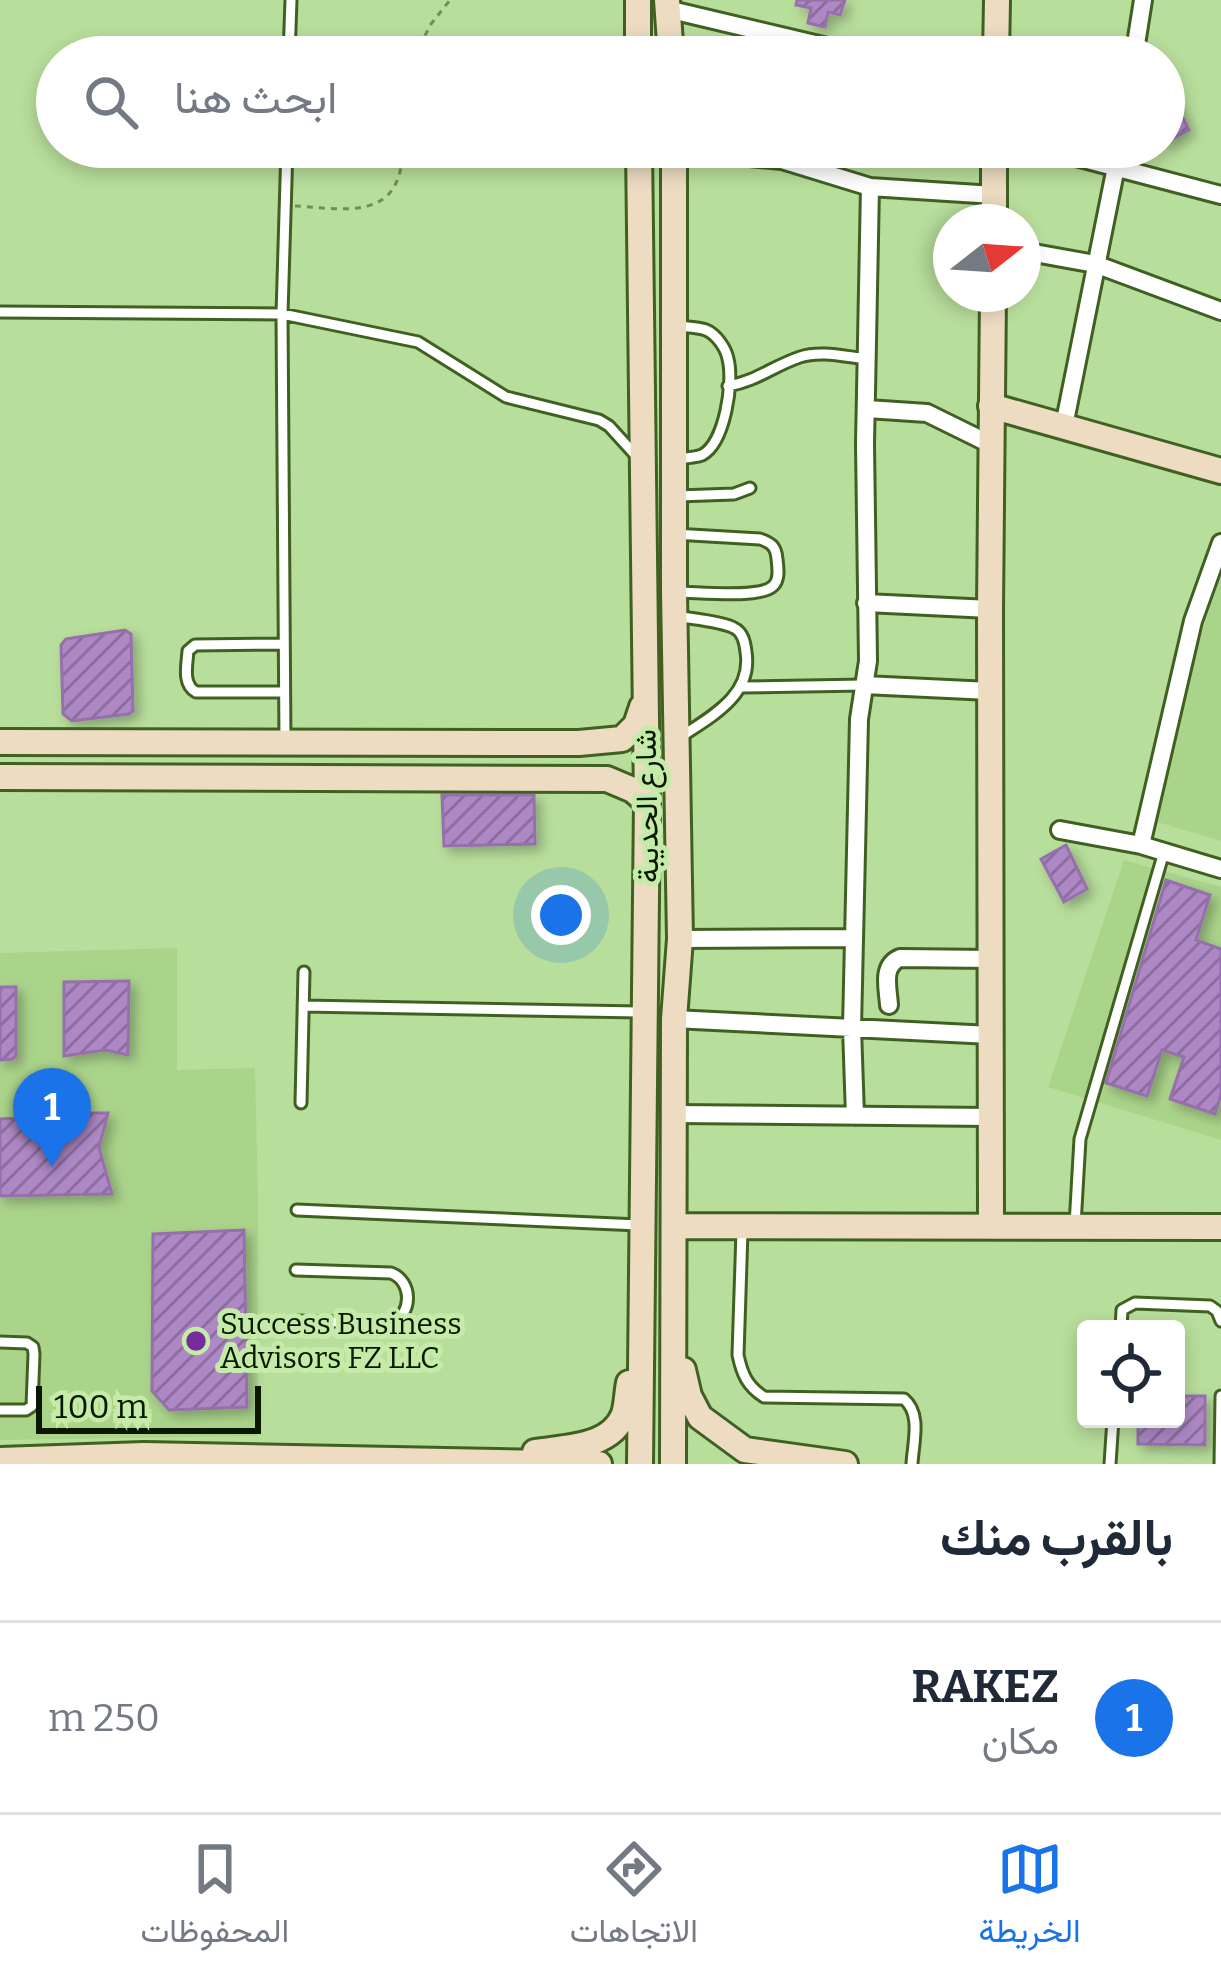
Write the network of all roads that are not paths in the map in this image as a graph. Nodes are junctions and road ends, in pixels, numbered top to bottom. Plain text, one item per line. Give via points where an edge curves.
1 (291, 0) edge
2 (638, 0) edge
3 (997, 0) edge
4 (1143, 0) edge
5 (667, 4) edge
6 (290, 36) edge
7 (638, 36) edge
8 (669, 36) edge
9 (790, 36) edge
10 (996, 36) edge
11 (1137, 36) edge
12 (286, 168) edge
13 (639, 168) edge
14 (674, 168) edge
15 (812, 168) edge
16 (994, 168) edge
17 (1117, 168) edge
18 (1121, 168) edge
19 (870, 187) junction
20 (994, 195) junction
21 (1221, 195) edge
22 (994, 204) edge
23 (1041, 254) edge
24 (1095, 264) junction
25 (1221, 311) edge
26 (0, 312) edge
27 (993, 312) edge
28 (282, 314) junction
29 (674, 325) junction
30 (868, 359) junction
31 (728, 386) junction
32 (992, 406) junction
33 (867, 409) junction
34 (1064, 426) junction
35 (992, 445) junction
36 (674, 459) junction
37 (643, 464) junction
38 (1221, 471) edge
39 (750, 488) dead end
40 (674, 496) junction
41 (674, 534) junction
42 (1221, 542) edge
43 (866, 603) junction
44 (675, 604) junction
45 (989, 609) junction
46 (284, 644) junction
47 (863, 685) junction
48 (742, 687) junction
49 (990, 691) junction
50 (284, 692) junction
51 (645, 700) junction
52 (676, 740) junction
53 (0, 742) edge
54 (285, 742) junction
55 (579, 743) junction
56 (0, 777) edge
57 (558, 780) junction
58 (647, 802) junction
59 (1060, 830) dead end
60 (1141, 845) junction
61 (1164, 852) junction
62 (1221, 869) edge
63 (854, 938) junction
64 (680, 939) junction
65 (991, 959) junction
66 (304, 972) dead end
67 (889, 1005) dead end
68 (303, 1006) junction
69 (646, 1012) junction
70 (674, 1019) junction
71 (852, 1028) junction
72 (991, 1034) junction
73 (301, 1103) dead end
74 (674, 1114) junction
75 (855, 1116) junction
76 (991, 1117) junction
77 (297, 1210) dead end
78 (644, 1225) junction
79 (674, 1226) junction
80 (742, 1226) junction
81 (991, 1226) junction
82 (1075, 1227) junction
83 (1221, 1227) edge
84 (296, 1270) dead end
85 (644, 1292) junction
86 (1121, 1320) edge
87 (294, 1321) dead end
88 (1221, 1321) edge
89 (674, 1333) junction
90 (0, 1342) edge
91 (1221, 1396) edge
92 (0, 1410) edge
93 (1112, 1428) edge
94 (0, 1460) edge
95 (335, 1462) edge
96 (467, 1463) edge
97 (599, 1464) edge
98 (640, 1464) edge
99 (674, 1464) edge
100 (845, 1464) edge
101 (912, 1464) edge
102 (1110, 1464) edge
103 (1220, 1464) edge

1 - 6 lane
2 - 7 main road
3 - 10 main road
4 - 11 street
5 - 8 main road
5 - 9 street
12 - 28 lane
13 - 37 main road, شارع الحديبة
14 - 29 main road, شارع الحديبة
15 - 19 street
16 - 20 main road
17 - 24 street
18 - 21 street
19 - 20 street
19 - 30 street
20 - 22 main road
23 - 24 street
24 - 25 street
24 - 34 street
26 - 28 lane
27 - 32 main road
28 - 37 lane via 418,342 506,397 599,419
28 - 46 lane
29 - 31 lane via 718,339
29 - 36 main road, شارع الحديبة
30 - 31 lane via 818,353
30 - 33 street
31 - 36 lane via 714,444 700,456
32 - 34 main road
32 - 35 main road
33 - 35 street via 927,413
33 - 43 street
34 - 38 main road
35 - 45 main road
36 - 40 main road, شارع الحديبة
37 - 51 main road, شارع الحديبة
39 - 40 lane
40 - 41 main road, شارع الحديبة
41 - 44 main road, شارع الحديبة
41 - 44 lane via 770,542 777,580 758,593
42 - 60 street via 1193,621
43 - 45 street
43 - 47 street
44 - 48 lane via 742,636
44 - 52 main road, شارع الحديبة
45 - 49 main road
46 - 50 lane
46 - 50 lane via 195,644 187,680 196,692
47 - 48 lane
47 - 49 street
47 - 63 street
48 - 52 lane
49 - 65 main road
50 - 54 lane
51 - 55 main road via 622,739
51 - 58 main road, شارع الحديبة
52 - 64 main road, شارع الحديبة
53 - 54 main road
54 - 55 main road
55 - 57 main road via 606,750 610,763
56 - 57 main road
57 - 58 main road via 607,779
58 - 69 main road, شارع الحديبة
59 - 60 street
60 - 61 street
61 - 62 street
61 - 82 lane via 1080,1139
63 - 64 street
63 - 71 street
64 - 70 main road, شارع الحديبة
65 - 67 street via 899,958 887,968
65 - 72 main road
66 - 68 lane
68 - 69 lane
68 - 73 lane
69 - 78 main road, شارع الحديبة
70 - 71 street
70 - 74 main road, شارع الحديبة
71 - 72 street
71 - 75 street
72 - 76 main road
74 - 75 street
74 - 79 main road, شارع الحديبة
75 - 76 street
76 - 81 main road
77 - 78 lane
78 - 85 main road, شارع الحديبة
79 - 80 main road
79 - 89 main road, شارع الحديبة
80 - 81 main road
80 - 101 lane via 738,1355 751,1388 764,1397 904,1400 915,1415
81 - 82 main road
82 - 83 main road
84 - 87 lane via 401,1276 406,1312 391,1323
85 - 96 main road via 623,1415 610,1435
85 - 98 main road, شارع الحديبة
86 - 88 lane via 1135,1303 1210,1306
89 - 99 main road, شارع الحديبة
89 - 100 main road via 700,1418 745,1450
90 - 92 lane via 27,1343 34,1354 32,1406
91 - 103 lane
93 - 102 lane
94 - 95 main road
95 - 96 main road
96 - 97 main road

